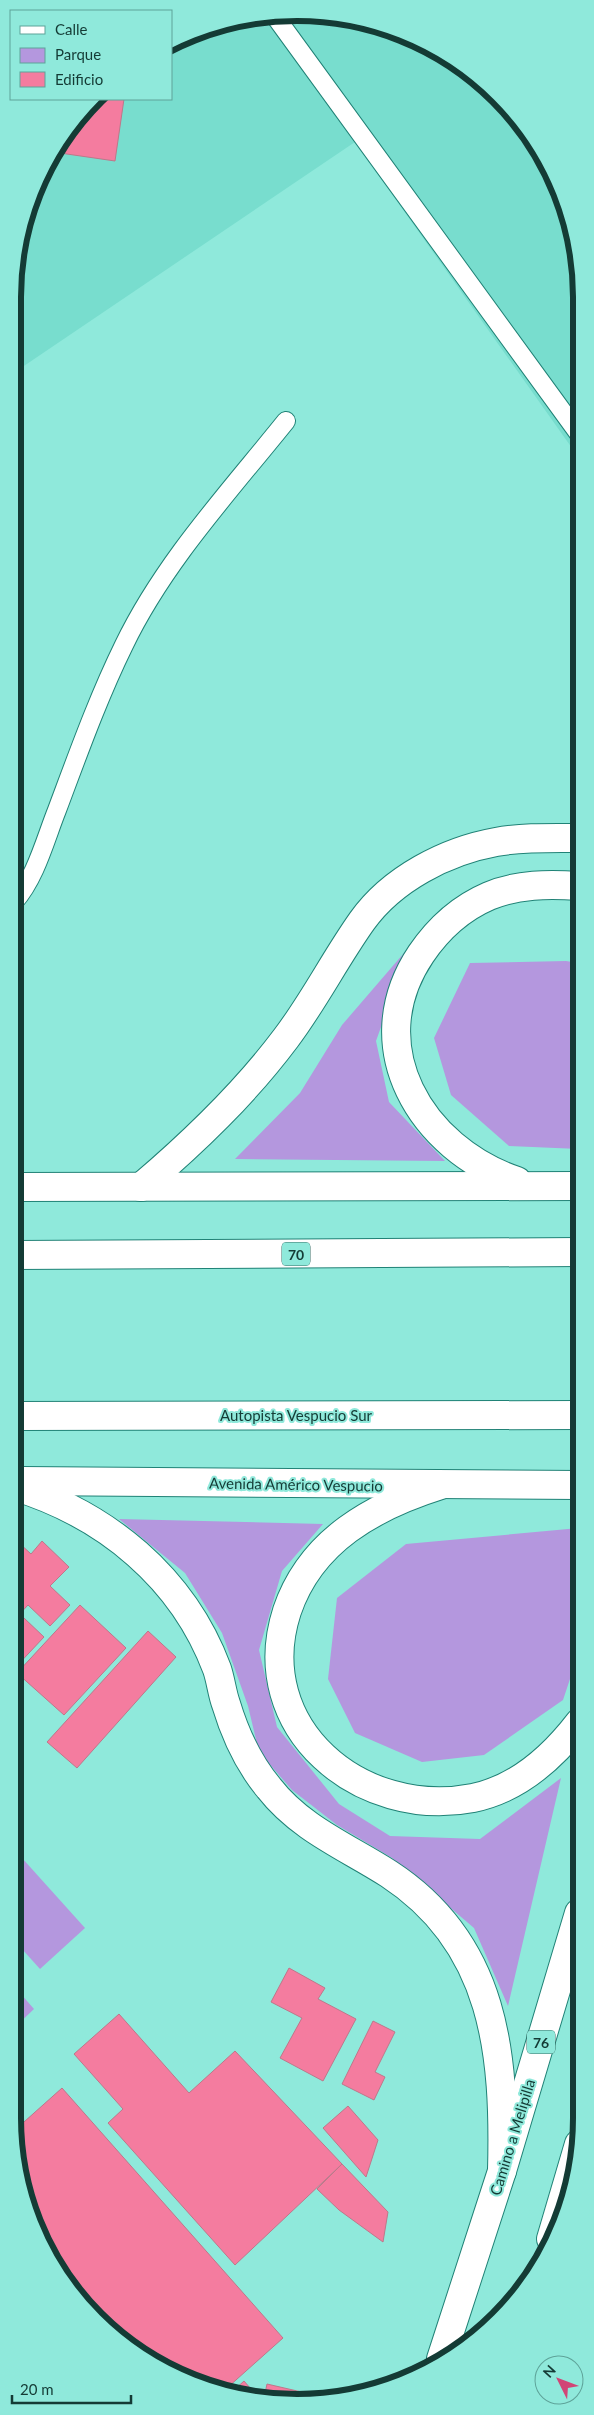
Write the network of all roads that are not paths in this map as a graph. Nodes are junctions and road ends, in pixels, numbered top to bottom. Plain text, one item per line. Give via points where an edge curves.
1 (279, 22) edge
2 (286, 422) dead end
3 (573, 426) edge
4 (573, 838) edge
5 (573, 886) edge
6 (21, 890) edge
7 (141, 1186) junction
8 (530, 1186) junction
9 (573, 1186) edge
10 (21, 1187) edge
11 (573, 1252) edge
12 (21, 1255) edge
13 (573, 1415) edge
14 (21, 1416) edge
15 (21, 1481) edge
16 (441, 1485) junction
17 (573, 1485) edge
18 (21, 1488) edge
19 (573, 1729) edge
20 (573, 1934) edge
21 (502, 2171) junction
22 (444, 2351) edge

1 - 3 lane
2 - 6 lane via 186,545 152,595 129,636 93,715 36,864
4 - 7 main road via 515,840 469,849 418,872 388,893 364,919 256,1077 206,1130
5 - 8 main road via 510,889 465,909 443,926 415,964 398,1004 395,1024 398,1064 426,1117 471,1160
7 - 8 main road
7 - 10 main road
8 - 9 main road
11 - 12 main road, 70
13 - 14 main road, Autopista Vespucio Sur
15 - 16 main road, Avenida Américo Vespucio
16 - 17 main road, Avenida Américo Vespucio
16 - 19 main road via 369,1514 327,1546 307,1570 290,1603 280,1642 280,1676 294,1717 323,1756 343,1772 391,1796 418,1801 446,1802 502,1788 540,1765
18 - 21 main road via 73,1509 143,1557 188,1610 205,1641 238,1737 269,1789 306,1824 389,1874 415,1894 458,1942 474,1969 492,2018 503,2119
20 - 21 main road, Camino a Melipilla / 76
21 - 22 main road, Camino a Melipilla / 76

